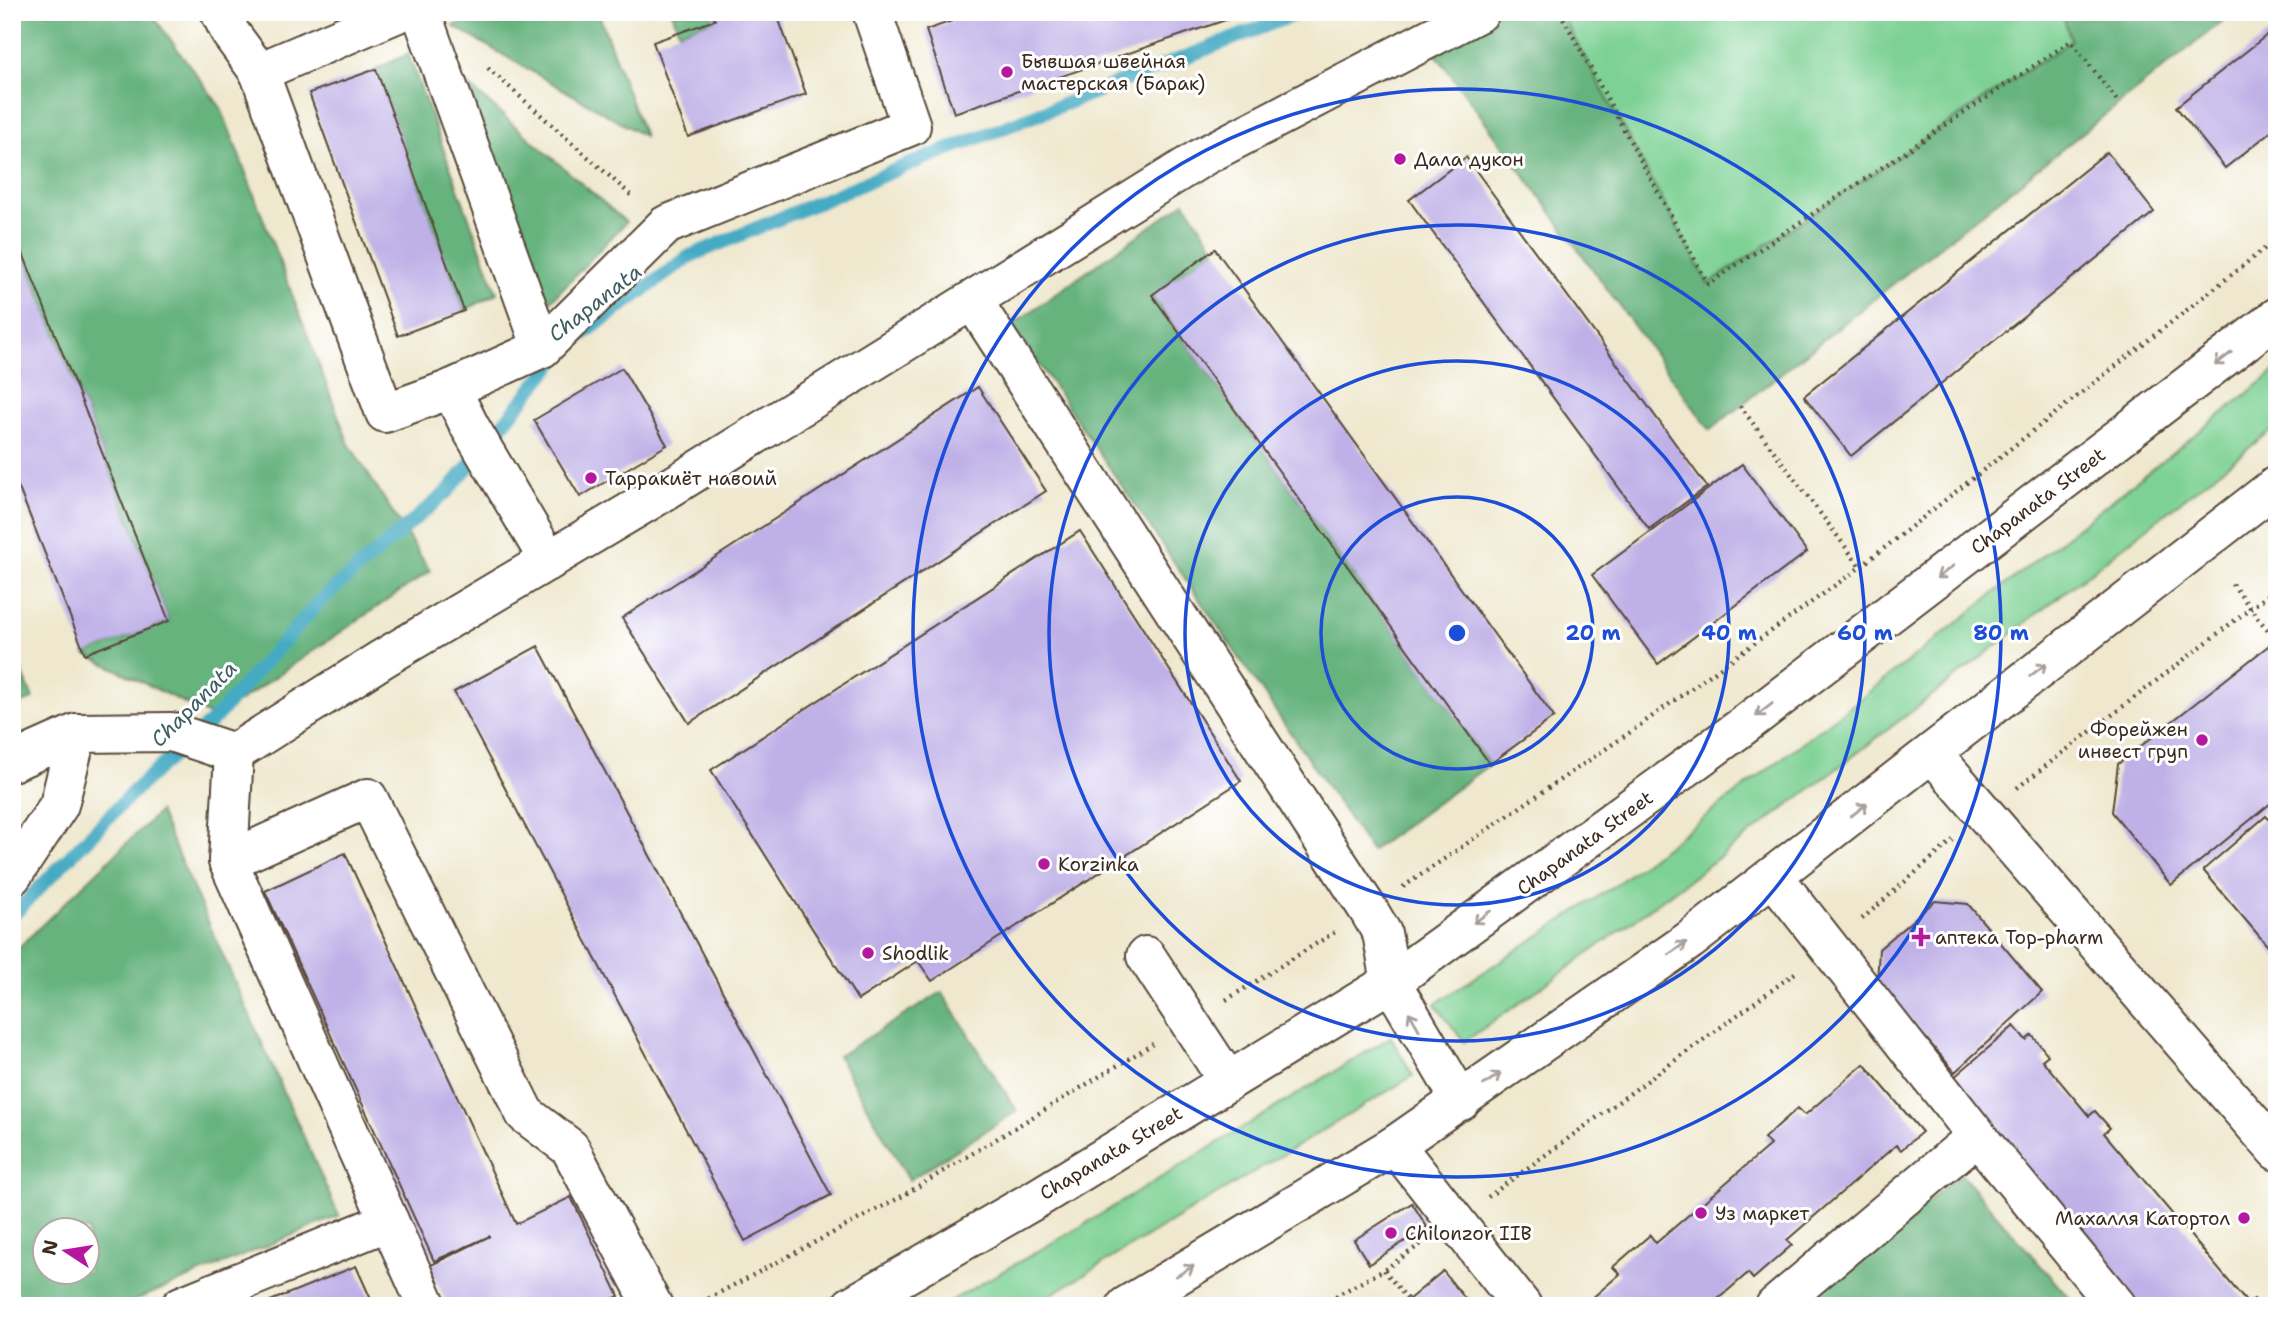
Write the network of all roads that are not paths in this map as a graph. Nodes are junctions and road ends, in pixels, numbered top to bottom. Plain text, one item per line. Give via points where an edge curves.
1 (220, 12) edge
2 (400, 12) edge
3 (421, 12) edge
4 (872, 12) edge
5 (1480, 12) edge
6 (259, 72) junction
7 (974, 301) junction
8 (2277, 317) edge
9 (542, 348) junction
10 (451, 389) junction
11 (2277, 485) edge
12 (549, 561) junction
13 (77, 733) junction
14 (234, 753) junction
15 (1932, 753) junction
16 (12, 762) edge
17 (228, 861) junction
18 (12, 876) edge
19 (1773, 876) junction
20 (1146, 956) dead end
21 (1391, 982) junction
22 (1228, 1081) junction
23 (1461, 1101) junction
24 (1977, 1136) junction
25 (1395, 1145) junction
26 (2277, 1151) edge
27 (389, 1221) junction
28 (181, 1306) edge
29 (426, 1306) edge
30 (653, 1306) edge
31 (851, 1306) edge
32 (1126, 1306) edge
33 (1522, 1306) edge
34 (1775, 1306) edge
35 (2116, 1306) edge

1 - 6 street via 230,34
2 - 6 street
3 - 9 street
4 - 9 street via 911,126 666,225
5 - 7 street via 1204,156
6 - 10 street via 385,413
7 - 12 street
7 - 21 street via 1369,911 1382,933
8 -> 21 street, Chapanata Street via 1739,729
9 - 10 street
10 - 12 street
15 -> 11 street
12 - 14 street
13 - 14 street via 171,732
13 - 16 street
13 - 18 street via 59,805
14 - 17 street
19 -> 15 street
15 - 26 street
17 - 27 street
17 - 30 street via 369,798 525,1114 569,1149
23 -> 19 street
19 - 24 street
20 - 22 street
21 - 22 street, Chapanata Street
23 -> 21 street
22 - 31 street, Chapanata Street
23 - 25 street
24 - 34 street
24 - 35 street
32 -> 25 street
25 - 33 street
27 - 28 street
27 - 29 street

